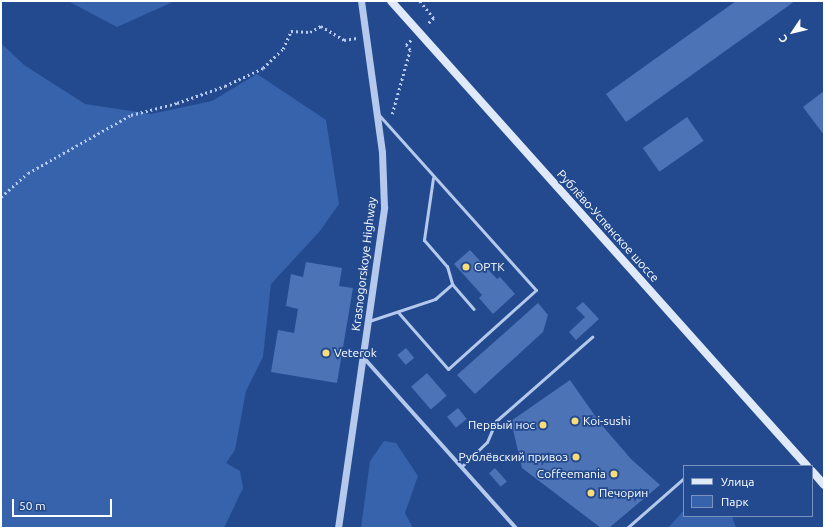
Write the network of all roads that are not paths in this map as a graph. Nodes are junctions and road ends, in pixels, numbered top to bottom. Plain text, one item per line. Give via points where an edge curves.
1 (361, 1) edge
2 (391, 1) edge
3 (377, 113) junction
4 (433, 178) junction
5 (452, 284) junction
6 (474, 310) dead end
7 (398, 312) junction
8 (369, 321) junction
9 (592, 337) dead end
10 (362, 357) junction
11 (806, 465) edge
12 (461, 467) junction
13 (813, 472) edge
14 (683, 479) edge
15 (824, 485) edge
16 (338, 528) edge
17 (516, 528) edge
18 (627, 528) edge

1 - 3 street, Krasnogorskoye Highway
2 - 11 main road, Рублёво-Успенское шоссе
3 - 4 lane
3 - 8 street, Krasnogorskoye Highway via 384,207
4 - 5 lane via 424,240 447,266
4 - 7 lane via 536,290 448,369
5 - 6 lane
5 - 7 lane via 435,299
7 - 8 lane
8 - 10 street, Krasnogorskoye Highway
9 - 12 lane via 496,421 487,442
10 - 12 street
10 - 16 street, Krasnogorskoye Highway
12 - 17 street
13 - 15 main road
14 - 18 lane

